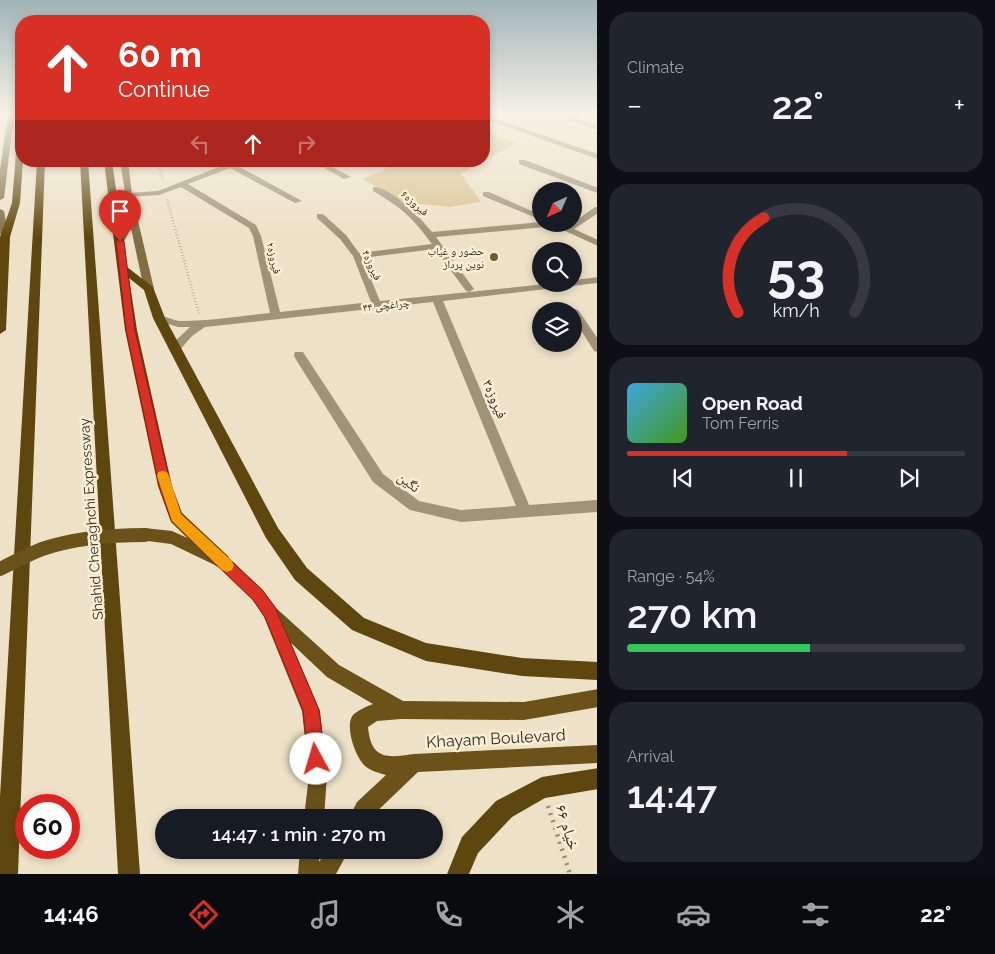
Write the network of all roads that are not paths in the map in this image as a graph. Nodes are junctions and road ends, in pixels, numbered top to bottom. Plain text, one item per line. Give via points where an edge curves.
1 (6, 155) edge
2 (522, 162) dead end
3 (18, 167) edge
4 (41, 167) edge
5 (84, 167) edge
6 (109, 167) edge
7 (125, 167) edge
8 (225, 167) edge
9 (234, 167) edge
10 (327, 167) edge
11 (347, 177) dead end
12 (182, 184) junction
13 (376, 189) dead end
14 (597, 191) edge
15 (128, 194) junction
16 (486, 194) dead end
17 (0, 198) edge
18 (298, 201) dead end
19 (597, 210) edge
20 (0, 212) edge
21 (532, 214) edge
22 (320, 216) dead end
23 (132, 217) junction
24 (582, 220) edge
25 (532, 225) edge
26 (572, 232) edge
27 (430, 235) junction
28 (5, 237) junction
29 (120, 241) junction
30 (597, 243) edge
31 (439, 246) junction
32 (5, 249) junction
33 (356, 256) junction
34 (0, 261) edge
35 (123, 268) junction
36 (597, 280) edge
37 (582, 282) edge
38 (532, 288) edge
39 (149, 289) junction
40 (468, 289) dead end
41 (437, 299) junction
42 (377, 306) junction
43 (276, 317) junction
44 (159, 318) junction
45 (202, 324) junction
46 (582, 324) edge
47 (0, 330) edge
48 (597, 346) edge
49 (175, 348) junction
50 (299, 355) dead end
51 (597, 506) edge
52 (525, 511) junction
53 (222, 561) junction
54 (0, 569) edge
55 (270, 612) junction
56 (597, 671) edge
57 (597, 698) edge
58 (401, 710) junction
59 (597, 754) edge
60 (414, 763) junction
61 (597, 778) edge
62 (315, 809) edge
63 (364, 809) edge
64 (309, 859) edge
65 (333, 859) edge
66 (7, 874) edge
67 (129, 874) edge
68 (308, 874) edge
69 (324, 874) edge
70 (458, 874) edge

1 - 17 main road
2 - 14 street
3 - 28 highway via 16,203
4 - 66 highway
5 - 67 highway, Shahid Cheraghchi Expressway
6 - 29 highway
7 - 15 main road
8 - 12 street
9 - 18 street
10 - 11 street
12 - 15 street via 146,195
12 - 43 street, فیروزه۲ via 253,227
13 - 27 street, فیروزه۶ via 412,213
15 - 23 main road
16 - 21 street
19 - 24 street
20 - 28 main road
22 - 33 street, فیروزه۴ via 343,237
23 - 29 main road
23 - 39 main road
25 - 27 street
26 - 30 street
27 - 31 street, فیروزه۶
28 - 32 highway
29 - 35 highway
31 - 33 street
31 - 40 street, فیروزه۶
32 - 34 highway
32 - 47 highway
33 - 42 street, فیروزه۴
35 - 39 highway
35 - 53 highway via 130,330 165,486 176,517
36 - 37 street
38 - 41 street, چراغچی ۴۴
39 - 44 highway
41 - 42 street, چراغچی ۴۴
41 - 52 street, فیروزه۳
42 - 43 street, چراغچی ۴۴
43 - 45 street, چراغچی ۴۴
44 - 45 street, چراغچی ۴۴ via 178,324
44 - 49 highway
45 - 49 street
46 - 48 street
49 - 56 highway via 272,533 301,574 358,624 426,652 522,667
50 - 52 street, نگین via 378,478 415,506 461,516
51 - 52 street, نگین
53 - 54 main road, bridge via 172,538 105,535 44,548
53 - 55 main road via 258,595
55 - 58 main road, Khayam Boulevard via 333,670
55 - 62 main road via 311,710 318,775
57 - 58 main road, Khayam Boulevard via 524,711
58 - 60 main road via 375,712 359,722 359,736 364,750 386,766
59 - 60 main road, Khayam Boulevard
60 - 63 main road, Khayam Boulevard
61 - 70 highway via 542,788 504,809 470,845
64 - 68 main road
65 - 69 main road

